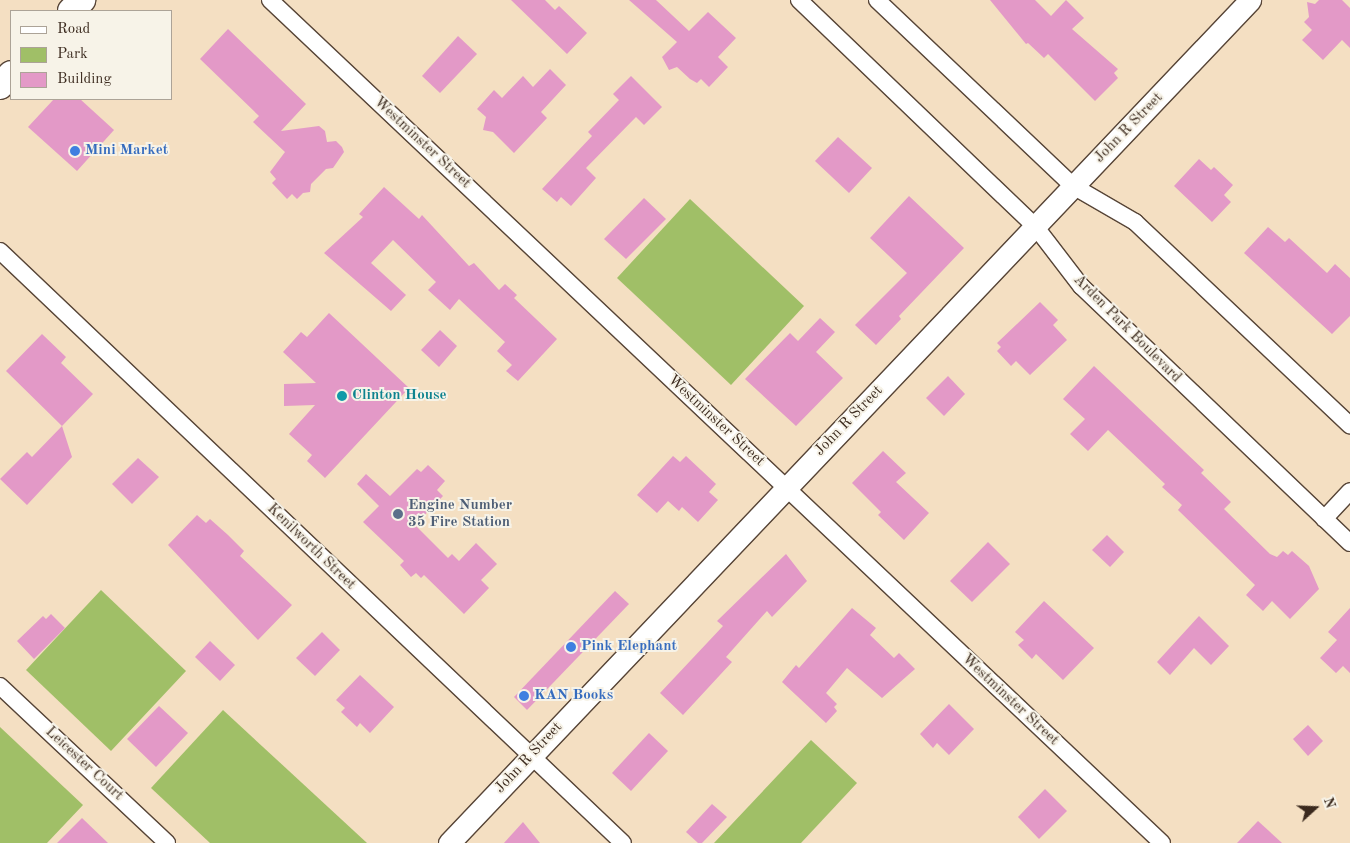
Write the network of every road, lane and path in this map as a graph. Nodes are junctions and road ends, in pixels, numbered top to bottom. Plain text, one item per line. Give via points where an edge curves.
1 (82, 0) edge
2 (270, 0) edge
3 (877, 0) edge
4 (1250, 0) edge
5 (807, 3) edge
6 (72, 10) edge
7 (10, 75) edge
8 (0, 86) edge
9 (1073, 186) junction
10 (1035, 226) junction
11 (0, 252) edge
12 (1350, 425) edge
13 (786, 487) junction
14 (1350, 491) edge
15 (1324, 519) junction
16 (1350, 543) edge
17 (0, 686) edge
18 (531, 756) junction
19 (167, 843) edge
20 (449, 843) edge
21 (623, 843) edge
22 (1162, 843) edge

1 - 6 main road
2 - 13 street, Westminster Street
3 - 9 street
4 - 9 street, John R Street
5 - 10 street, Arden Park Boulevard
7 - 8 main road
9 - 10 street, John R Street
9 - 12 street via 1135,222
10 - 13 street, John R Street
10 - 15 street, Arden Park Boulevard via 1081,286
11 - 18 street, Kenilworth Street
13 - 18 street, John R Street
13 - 22 street, Westminster Street
14 - 15 street
15 - 16 street, Arden Park Boulevard
17 - 19 street, Leicester Court
18 - 20 street, John R Street
18 - 21 street, Kenilworth Street

